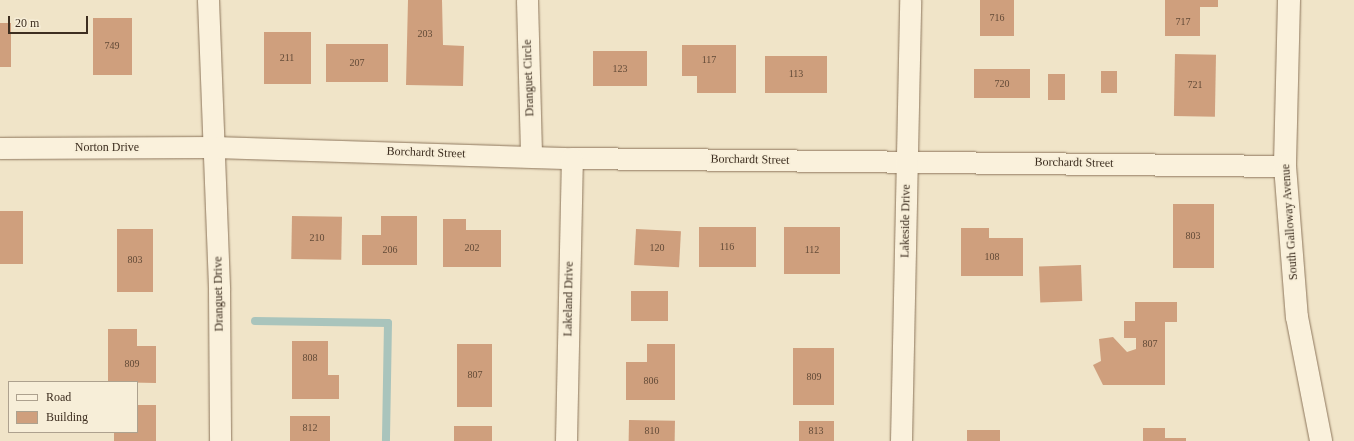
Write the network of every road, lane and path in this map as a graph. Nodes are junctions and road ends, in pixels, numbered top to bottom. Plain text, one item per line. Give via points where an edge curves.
1 (208, 0) edge
2 (527, 0) edge
3 (910, 0) edge
4 (1289, 0) edge
5 (214, 147) junction
6 (0, 148) edge
7 (531, 156) junction
8 (572, 158) junction
9 (908, 162) junction
10 (1285, 166) junction
11 (220, 441) edge
12 (566, 441) edge
13 (901, 441) edge
14 (1321, 441) edge

1 - 5 street
2 - 7 street, Dranguet Circle
3 - 9 street, Lakeside Drive
4 - 10 main road, South Galloway Avenue
5 - 6 street, Norton Drive
5 - 7 street, Borchardt Street
5 - 11 street, Dranguet Drive via 219,290
7 - 8 street, Borchardt Street
8 - 9 street, Borchardt Street
8 - 12 street, Lakeland Drive
9 - 10 street, Borchardt Street
9 - 13 street, Lakeside Drive
10 - 14 main road, South Galloway Avenue via 1297,317

